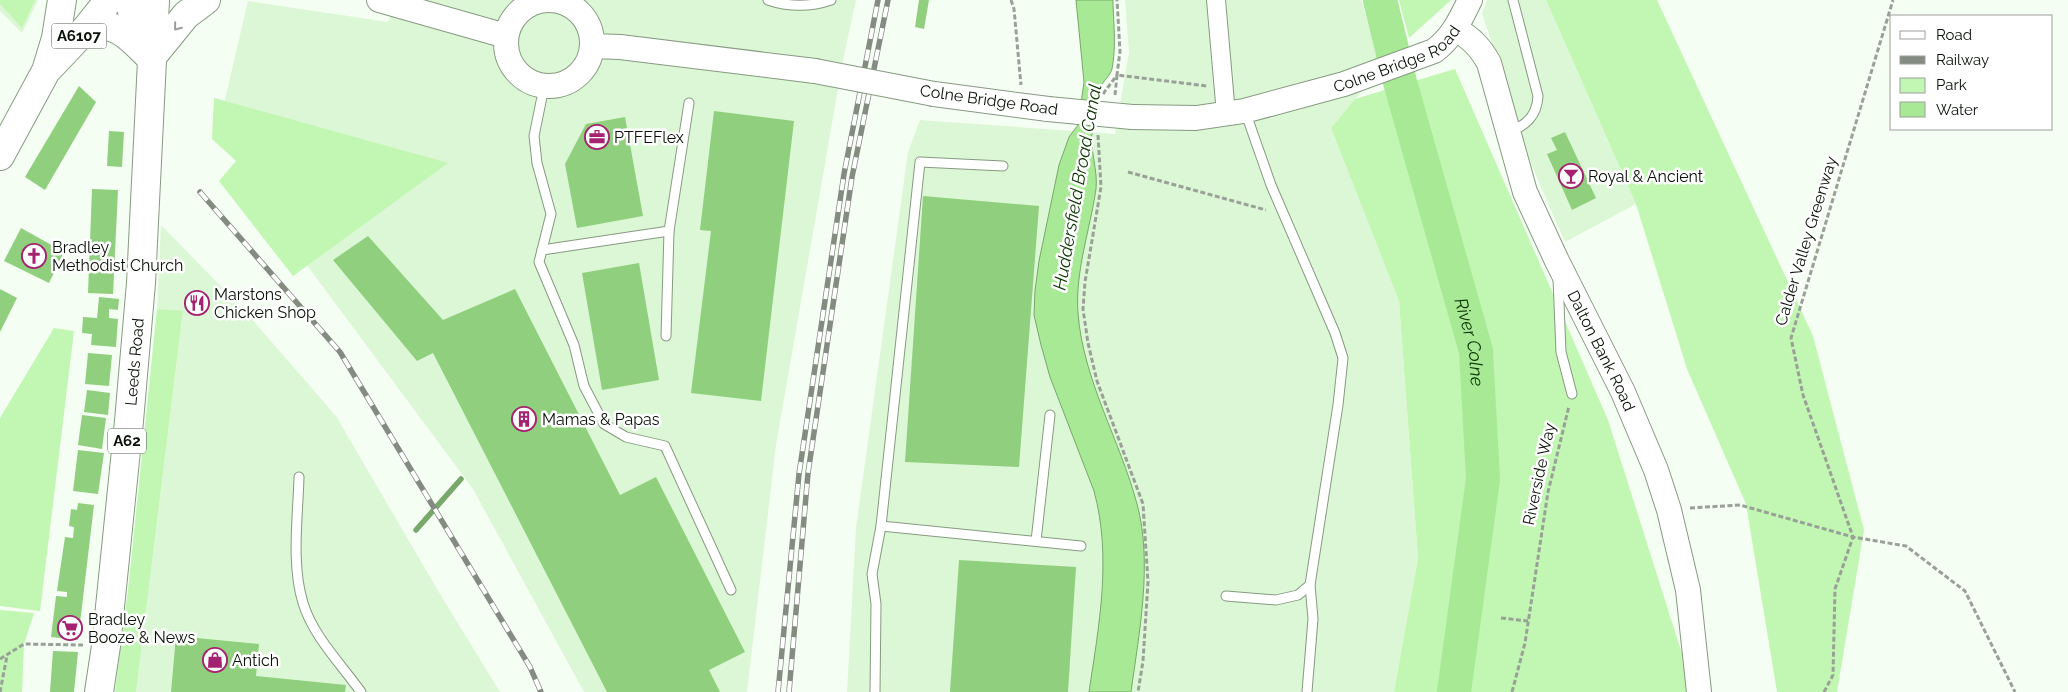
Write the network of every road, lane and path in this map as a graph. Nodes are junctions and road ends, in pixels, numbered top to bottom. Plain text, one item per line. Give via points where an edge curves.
1 (62, 0) edge
2 (83, 0) edge
3 (109, 0) edge
4 (130, 0) edge
5 (154, 0) edge
6 (206, 0) edge
7 (379, 0) edge
8 (558, 0) edge
9 (768, 0) edge
10 (831, 0) edge
11 (1011, 0) edge
12 (1117, 0) edge
13 (1216, 0) edge
14 (1470, 0) edge
15 (1513, 0) edge
16 (1893, 0) edge
17 (1456, 29) junction
18 (85, 30) junction
19 (506, 36) junction
20 (56, 38) junction
21 (592, 46) junction
22 (151, 58) junction
23 (46, 71) junction
24 (1116, 75) junction
25 (544, 87) junction
26 (1223, 88) junction
27 (1102, 97) dead end
28 (1114, 99) dead end
29 (689, 103) dead end
30 (1038, 108) junction
31 (1235, 113) junction
32 (1098, 126) dead end
33 (1508, 131) junction
34 (0, 156) edge
35 (1003, 166) dead end
36 (1128, 172) dead end
37 (1284, 215) junction
38 (669, 231) junction
39 (542, 250) junction
40 (1557, 261) junction
41 (666, 336) dead end
42 (1572, 394) joint
43 (1050, 415) dead end
44 (299, 477) dead end
45 (1669, 510) junction
46 (880, 526) junction
47 (1853, 537) junction
48 (1036, 542) junction
49 (1081, 546) dead end
50 (1310, 585) junction
51 (730, 590) dead end
52 (1226, 596) dead end
53 (1501, 618) dead end
54 (1528, 621) junction
55 (106, 646) junction
56 (7, 655) junction
57 (0, 659) edge
58 (0, 692) edge
59 (99, 692) edge
60 (361, 692) edge
61 (875, 692) edge
62 (1138, 692) edge
63 (1307, 692) edge
64 (1512, 692) edge
65 (1699, 692) edge
66 (1824, 692) edge
67 (2015, 692) edge

1 - 20 main road, A6107
2 - 20 main road
3 - 18 main road, A6107
4 - 22 main road, Leeds Road / A62 via 135,22
5 - 22 main road, Leeds Road / A62
6 -> 22 main road via 186,15
7 - 19 main road
8 - 19 main road via 543,0 529,5 509,26
8 - 21 main road via 570,5 587,22
9 - 10 lane via 780,4 816,5
11 - 30 path via 1021,84
12 - 24 path via 1120,51
13 - 26 street
14 - 17 main road, Colne Bridge Road
15 - 33 lane via 1538,96 1536,108 1525,124
16 - 47 path, Calder Valley Greenway via 1790,338 1803,395
17 - 31 main road, Colne Bridge Road via 1434,51 1344,84
17 - 33 main road, Dalton Bank Road via 1482,50
18 - 22 main road via 105,26 116,30
18 - 23 main road, A6107
19 - 25 main road via 507,54 512,66 526,80
20 - 23 main road, A6107
21 - 25 main road via 589,60 577,76 558,86
21 - 30 main road, Colne Bridge Road, bridge via 814,71 934,94
22 - 55 main road, Leeds Road / A62 via 141,283
23 - 34 main road, A6107
24 - 26 path
24 - 27 path
24 - 28 path
25 - 39 lane via 534,136 536,163 551,214
26 - 31 street
29 - 38 lane
30 - 31 main road, Colne Bridge Road, bridge via 1132,117 1196,118
31 - 37 lane
32 - 62 path via 1101,187 1083,309 1097,381 1143,504 1148,582
33 - 40 main road, Dalton Bank Road via 1525,192
35 - 46 lane via 920,162
36 - 37 path
37 - 50 lane via 1343,358
38 - 39 lane
38 - 41 lane
39 - 51 lane via 539,262 574,345 584,386 604,424 626,437 665,446
40 - 42 lane via 1561,352
40 - 45 main road, Dalton Bank Road via 1623,392
42 - 54 path, Riverside Way via 1548,492
43 - 48 lane
44 - 60 lane via 296,575 303,604 315,629
45 - 47 path via 1740,505
45 - 65 main road, Dalton Bank Road via 1688,590
46 - 48 lane
46 - 61 lane via 872,574 876,604
47 - 66 path via 1835,589 1833,675
47 - 67 path via 1906,546 1964,592
48 - 49 lane
50 - 52 lane via 1298,595 1276,600
50 - 63 lane via 1313,619
53 - 54 path
54 - 64 path, Riverside Way
55 - 56 path via 24,644
55 - 59 main road, Leeds Road / A62
56 - 57 path
56 - 58 path

